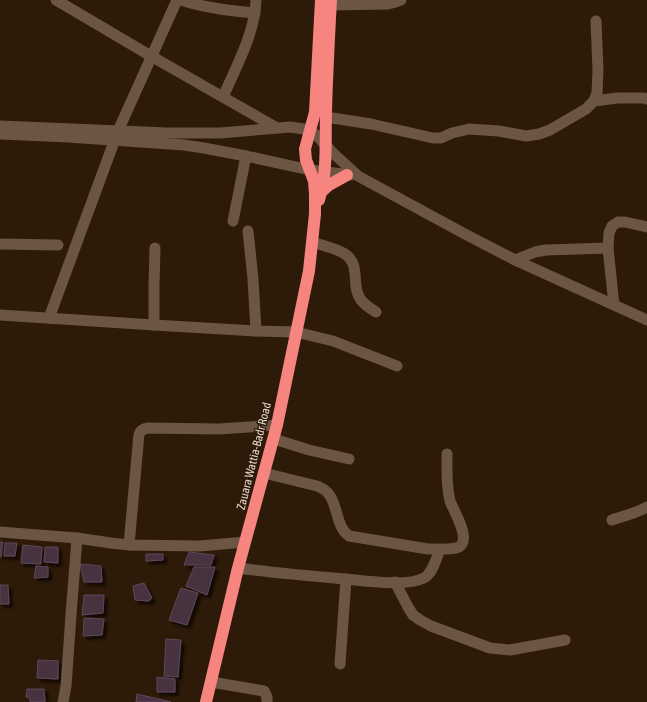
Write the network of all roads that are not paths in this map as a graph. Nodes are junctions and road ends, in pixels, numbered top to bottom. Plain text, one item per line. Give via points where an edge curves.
1 (56, 0) edge
2 (177, 0) edge
3 (181, 0) edge
4 (256, 0) edge
5 (401, 0) edge
6 (327, 2) edge
7 (255, 13) junction
8 (596, 21) dead end
9 (151, 56) junction
10 (223, 97) junction
11 (647, 99) edge
12 (594, 101) junction
13 (326, 118) junction
14 (0, 126) edge
15 (276, 128) junction
16 (310, 130) junction
17 (0, 134) edge
18 (116, 136) junction
19 (326, 145) junction
20 (246, 156) junction
21 (310, 170) junction
22 (325, 171) junction
23 (352, 176) junction
24 (321, 192) junction
25 (315, 214) junction
26 (232, 221) dead end
27 (647, 228) edge
28 (248, 231) dead end
29 (312, 242) junction
30 (0, 244) edge
31 (58, 245) dead end
32 (155, 248) dead end
33 (608, 248) junction
34 (514, 260) junction
35 (614, 305) junction
36 (376, 312) dead end
37 (0, 315) edge
38 (49, 318) junction
39 (647, 320) edge
40 (154, 324) junction
41 (256, 331) junction
42 (296, 332) junction
43 (397, 366) dead end
44 (277, 425) junction
45 (274, 439) junction
46 (447, 454) dead end
47 (349, 459) dead end
48 (264, 473) junction
49 (647, 507) edge
50 (612, 520) dead end
51 (0, 532) edge
52 (77, 538) junction
53 (245, 542) junction
54 (129, 545) junction
55 (440, 549) junction
56 (238, 568) junction
57 (346, 579) junction
58 (395, 582) junction
59 (566, 640) dead end
60 (340, 664) dead end
61 (211, 682) junction
62 (63, 702) edge
63 (206, 702) edge
64 (267, 702) edge

1 - 9 street
2 - 9 street
3 - 7 street via 206,7
4 - 7 street
5 - 6 street via 388,4
6 - 13 highway
6 - 16 highway via 314,116
7 - 10 street via 248,38
8 - 12 street via 598,70
9 - 10 street
9 - 18 street
10 - 15 street
11 - 12 street via 617,98
12 - 13 street via 586,109 550,130 526,136 474,129 433,138 371,124
13 - 19 highway
14 - 18 street
15 - 16 street
15 - 18 street via 220,133 148,133
16 - 19 street
16 - 21 highway via 305,149
17 - 18 street
18 - 20 street
18 - 38 street
19 - 22 highway
19 - 23 street
20 - 21 street
20 - 26 street
21 - 22 street
21 - 25 highway via 314,181
22 - 23 street
22 - 24 highway
23 - 24 highway via 329,184
23 - 34 street
24 - 25 highway
25 - 29 highway, Zauara Wattia-Badr Road
27 - 33 street via 618,222 612,226 609,233
28 - 41 street
29 - 36 street via 344,253 350,259 356,271 361,300
29 - 42 highway, Zauara Wattia-Badr Road via 309,271
30 - 31 street
32 - 40 street
33 - 34 street via 546,250
33 - 35 street
34 - 35 street
35 - 39 street
37 - 38 street
38 - 40 street
40 - 41 street
41 - 42 street
42 - 43 street via 333,341
42 - 44 highway, Zauara Wattia-Badr Road
44 - 45 highway, Zauara Wattia-Badr Road
44 - 54 street via 219,429 148,428 140,431
45 - 47 street
45 - 48 highway, Zauara Wattia-Badr Road
46 - 55 street via 448,489 463,532 463,540 460,547
48 - 53 highway, Zauara Wattia-Badr Road
48 - 55 street via 323,489 331,498 343,532 349,536
49 - 50 street
51 - 52 street
52 - 54 street
52 - 62 street
53 - 54 street via 200,546
53 - 56 highway, Zauara Wattia-Badr Road
55 - 58 street via 430,573 425,578 416,582
56 - 57 street
56 - 61 highway, Zauara Wattia-Badr Road
57 - 58 street
57 - 60 street
58 - 59 street via 413,615 420,620 490,648 510,650
61 - 63 highway, Zauara Wattia-Badr Road
61 - 64 street via 264,691

